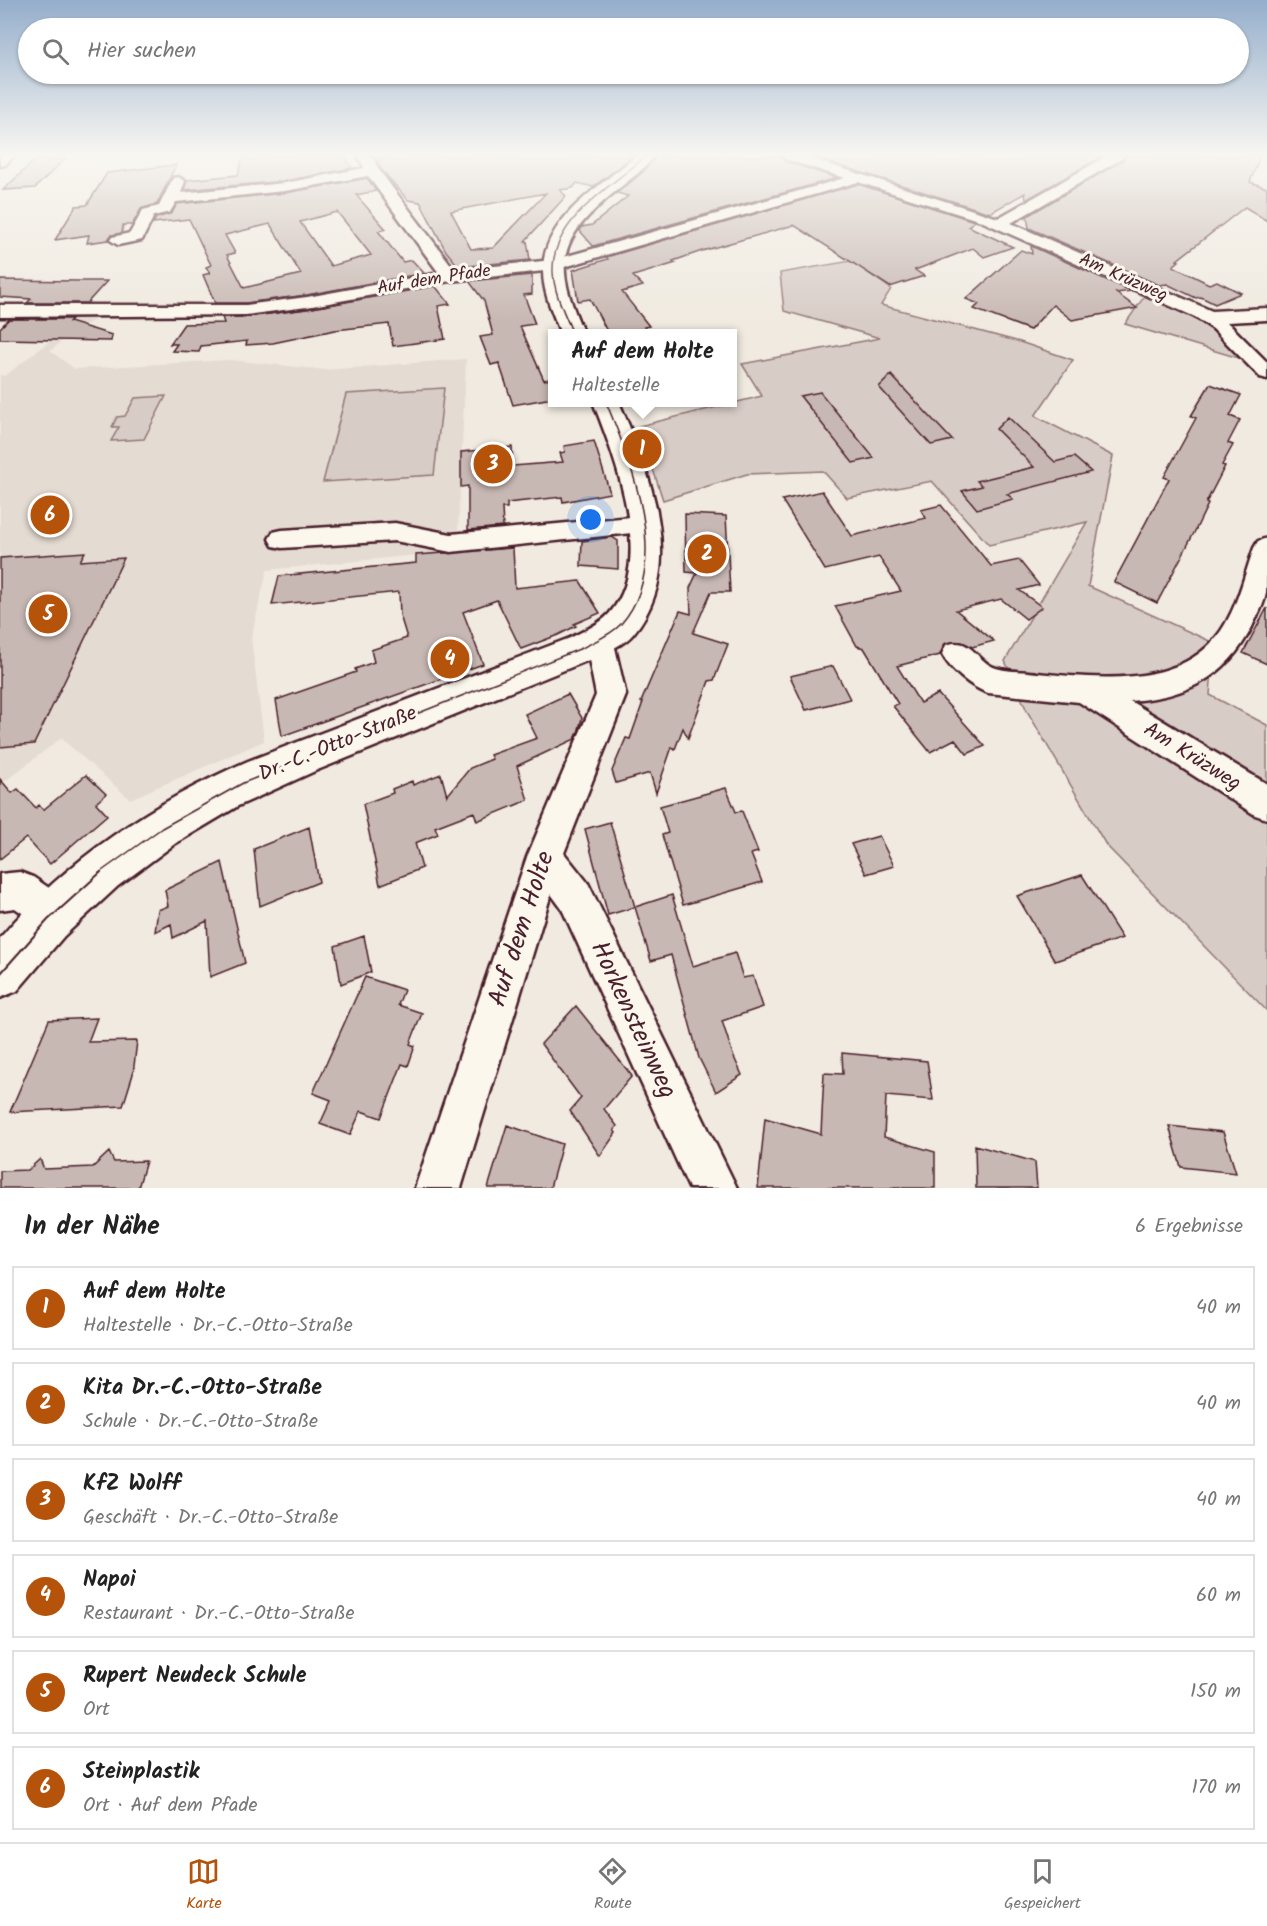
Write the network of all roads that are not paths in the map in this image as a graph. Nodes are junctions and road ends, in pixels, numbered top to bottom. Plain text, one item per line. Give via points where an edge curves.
1 (153, 211) edge
2 (404, 211) edge
3 (580, 211) edge
4 (743, 211) edge
5 (964, 211) edge
6 (1020, 211) edge
7 (1000, 223) junction
8 (118, 240) dead end
9 (554, 264) junction
10 (450, 276) junction
11 (0, 311) edge
12 (1267, 314) edge
13 (1215, 321) junction
14 (1267, 325) edge
15 (571, 329) edge
16 (1267, 373) edge
17 (608, 407) edge
18 (642, 525) junction
19 (282, 540) dead end
20 (1267, 548) edge
21 (599, 639) junction
22 (956, 654) dead end
23 (1087, 691) junction
24 (1267, 803) edge
25 (545, 857) junction
26 (0, 892) edge
27 (55, 914) junction
28 (0, 974) edge
29 (438, 1188) edge
30 (714, 1188) edge

1 - 8 street via 148,213 136,237
2 - 10 street
3 - 9 street via 559,241
4 - 9 street, Auf dem Pfade
5 - 7 street, Am Krüzweg
6 - 7 street
7 - 13 street, Am Krüzweg
9 - 10 street, Auf dem Pfade
9 - 15 street via 556,297
10 - 11 street, Auf dem Pfade via 246,310
12 - 13 street
13 - 14 street
13 - 16 street, Am Krüzweg
17 - 18 street, Dr.-C.-Otto-Straße via 630,468
18 - 19 street via 451,543 395,531
18 - 21 street, Dr.-C.-Otto-Straße via 645,553 640,594 621,624
20 - 23 street, Am Krüzweg via 1244,612 1219,654 1209,663 1168,682
21 - 25 street, Auf dem Holte via 611,695
21 - 27 street, Dr.-C.-Otto-Straße via 300,758 223,793 143,841
22 - 23 street, Am Krüzweg via 988,680
23 - 24 street, Am Krüzweg
25 - 29 street, Auf dem Holte
25 - 30 street, Horkensteinweg via 574,896
26 - 27 street via 20,890
27 - 28 street, Dr.-C.-Otto-Straße

